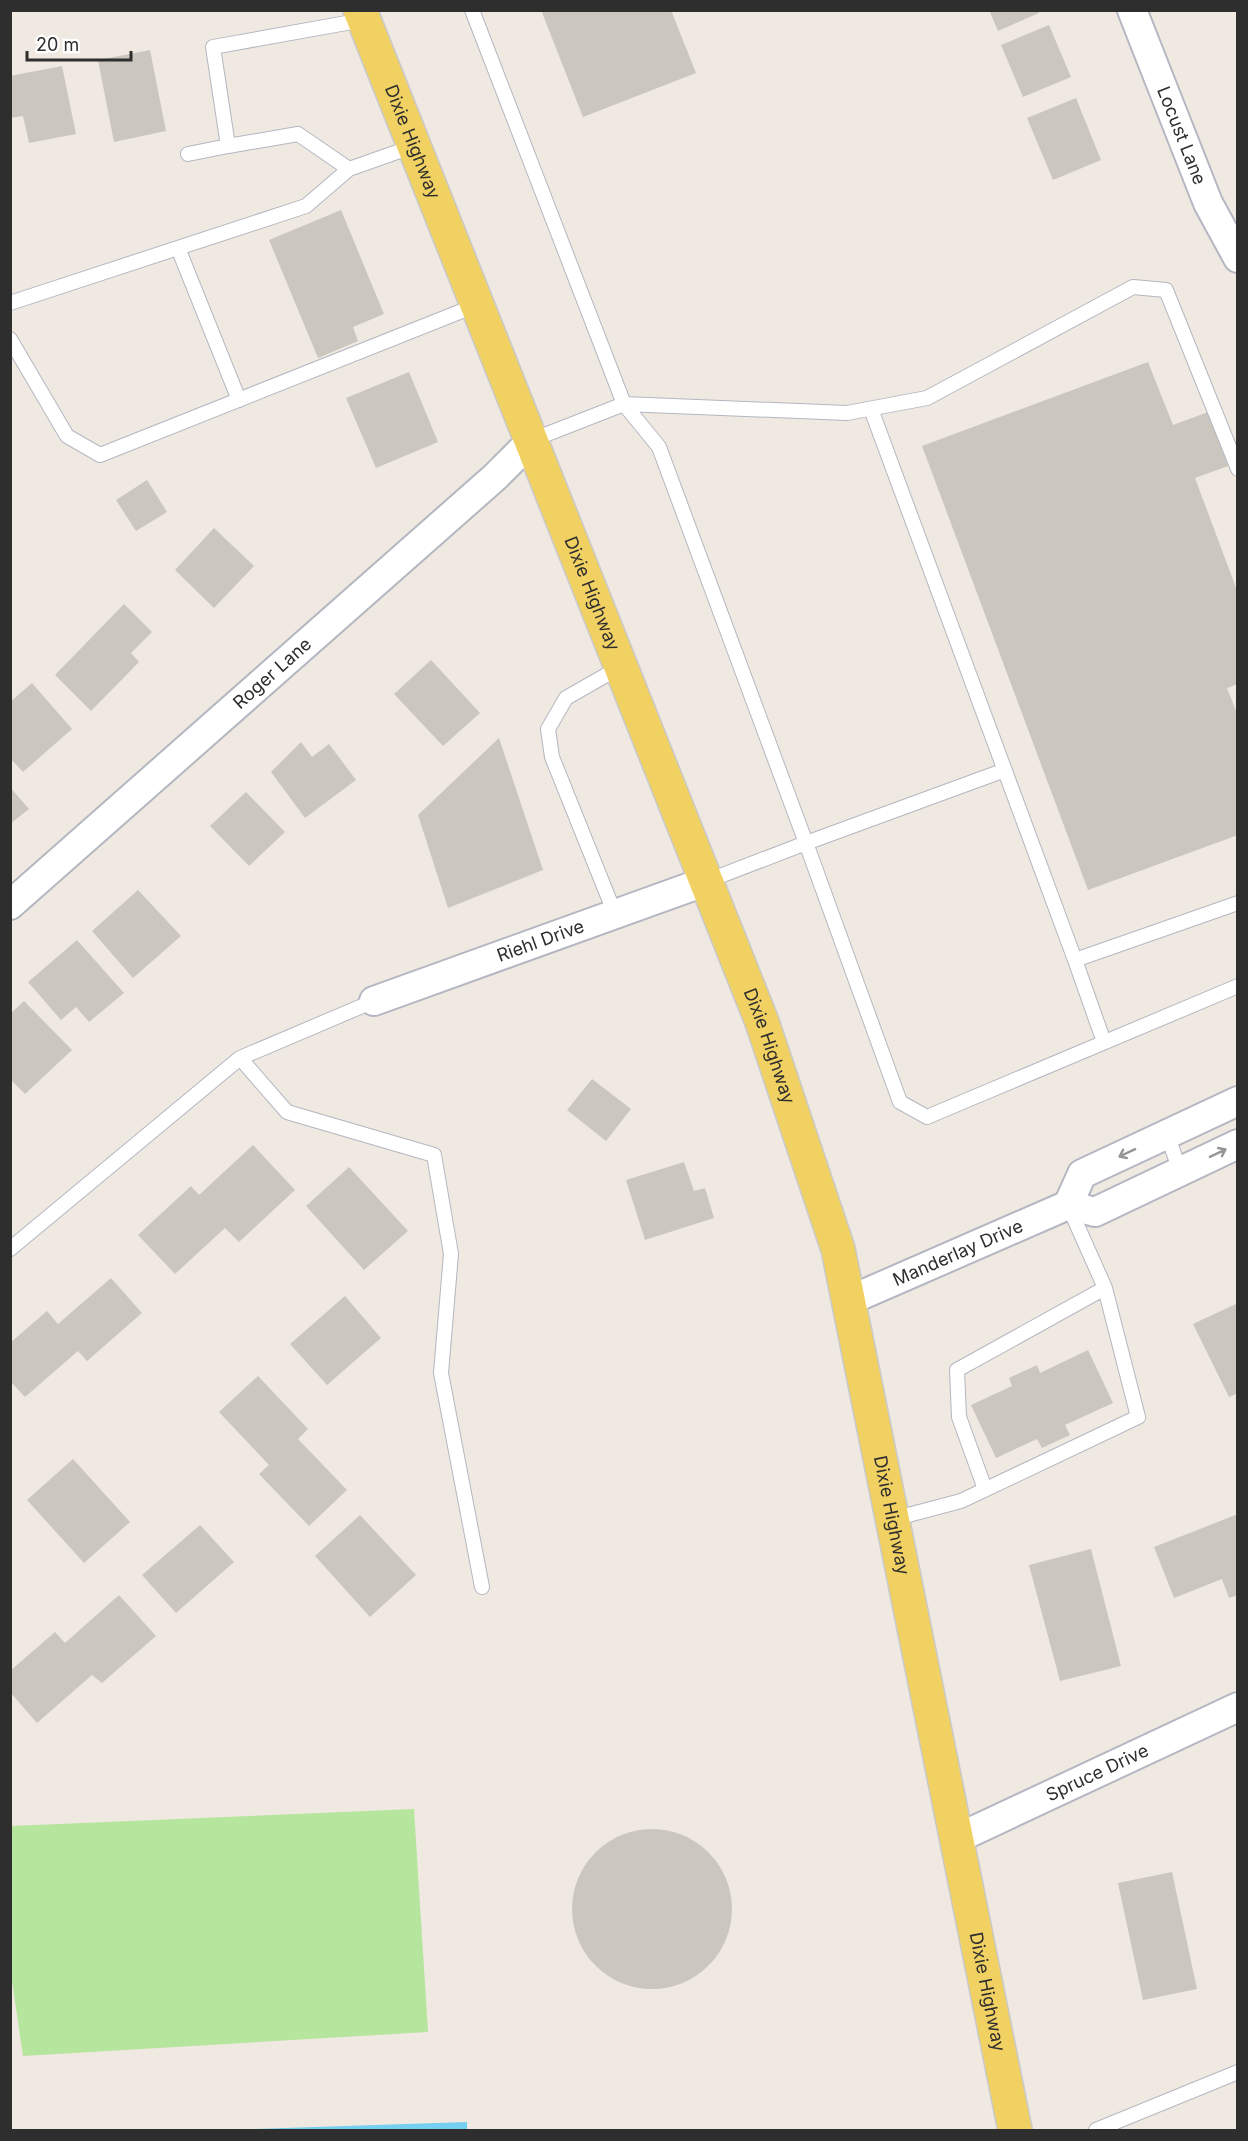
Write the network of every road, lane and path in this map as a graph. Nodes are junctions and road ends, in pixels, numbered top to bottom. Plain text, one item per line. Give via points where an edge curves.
1 (472, 10) edge
2 (1132, 10) edge
3 (362, 15) edge
4 (228, 146) junction
5 (414, 146) junction
6 (188, 154) dead end
7 (350, 169) junction
8 (178, 248) junction
9 (1238, 258) edge
10 (10, 303) edge
11 (477, 305) junction
12 (10, 339) edge
13 (238, 400) junction
14 (624, 404) junction
15 (871, 409) junction
16 (532, 440) junction
17 (1238, 468) edge
18 (622, 666) junction
19 (1005, 770) junction
20 (806, 843) junction
21 (707, 881) junction
22 (1238, 903) edge
23 (10, 905) edge
24 (615, 914) junction
25 (1075, 960) junction
26 (1238, 986) edge
27 (374, 1001) joint
28 (1104, 1042) junction
29 (240, 1058) junction
30 (1238, 1101) edge
31 (1167, 1134) junction
32 (1238, 1144) edge
33 (1180, 1171) junction
34 (1068, 1205) junction
35 (10, 1249) edge
36 (1105, 1288) junction
37 (848, 1301) junction
38 (985, 1490) junction
39 (893, 1519) junction
40 (482, 1587) dead end
41 (1238, 1707) edge
42 (956, 1839) junction
43 (1238, 2072) edge
44 (1016, 2130) edge
45 (1096, 2130) edge

1 - 14 lane
2 - 9 street, Locust Lane via 1208,203
3 - 4 lane via 213,47
3 - 5 main road, Dixie Highway
4 - 6 lane
4 - 7 lane via 298,134
5 - 7 lane
5 - 11 main road, Dixie Highway
7 - 8 lane via 306,206
8 - 10 lane
8 - 13 lane
11 - 13 lane
11 - 16 main road, Dixie Highway
12 - 13 lane via 67,436 100,455
14 - 15 lane via 847,413
14 - 16 lane
14 - 20 lane via 659,447
15 - 17 lane via 927,398 1133,287 1166,290
15 - 19 lane
16 - 18 main road, Dixie Highway
16 - 23 street, Roger Lane via 495,477
18 - 21 main road, Dixie Highway
18 - 24 lane via 566,698 548,729 552,758
19 - 20 lane
19 - 25 lane
20 - 21 lane
20 - 28 lane via 900,1102 927,1117
21 - 24 street, Riehl Drive
21 - 37 main road, Dixie Highway via 762,1022 838,1250
22 - 25 lane
24 - 27 street, Riehl Drive
25 - 28 lane
26 - 28 lane
27 - 29 lane
29 - 35 lane
29 - 40 lane via 287,1112 434,1155 451,1254 441,1373
30 - 31 street
31 - 33 lane
31 -> 34 street via 1082,1174
33 -> 32 street
33 - 34 street via 1095,1212
34 - 36 lane
34 - 37 street, Manderlay Drive
36 - 38 lane via 957,1370 959,1417
36 - 38 lane via 1138,1417
37 - 39 main road, Dixie Highway
38 - 39 lane via 961,1501
39 - 42 main road, Dixie Highway
41 - 42 street, Spruce Drive
42 - 44 main road, Dixie Highway
43 - 45 lane

